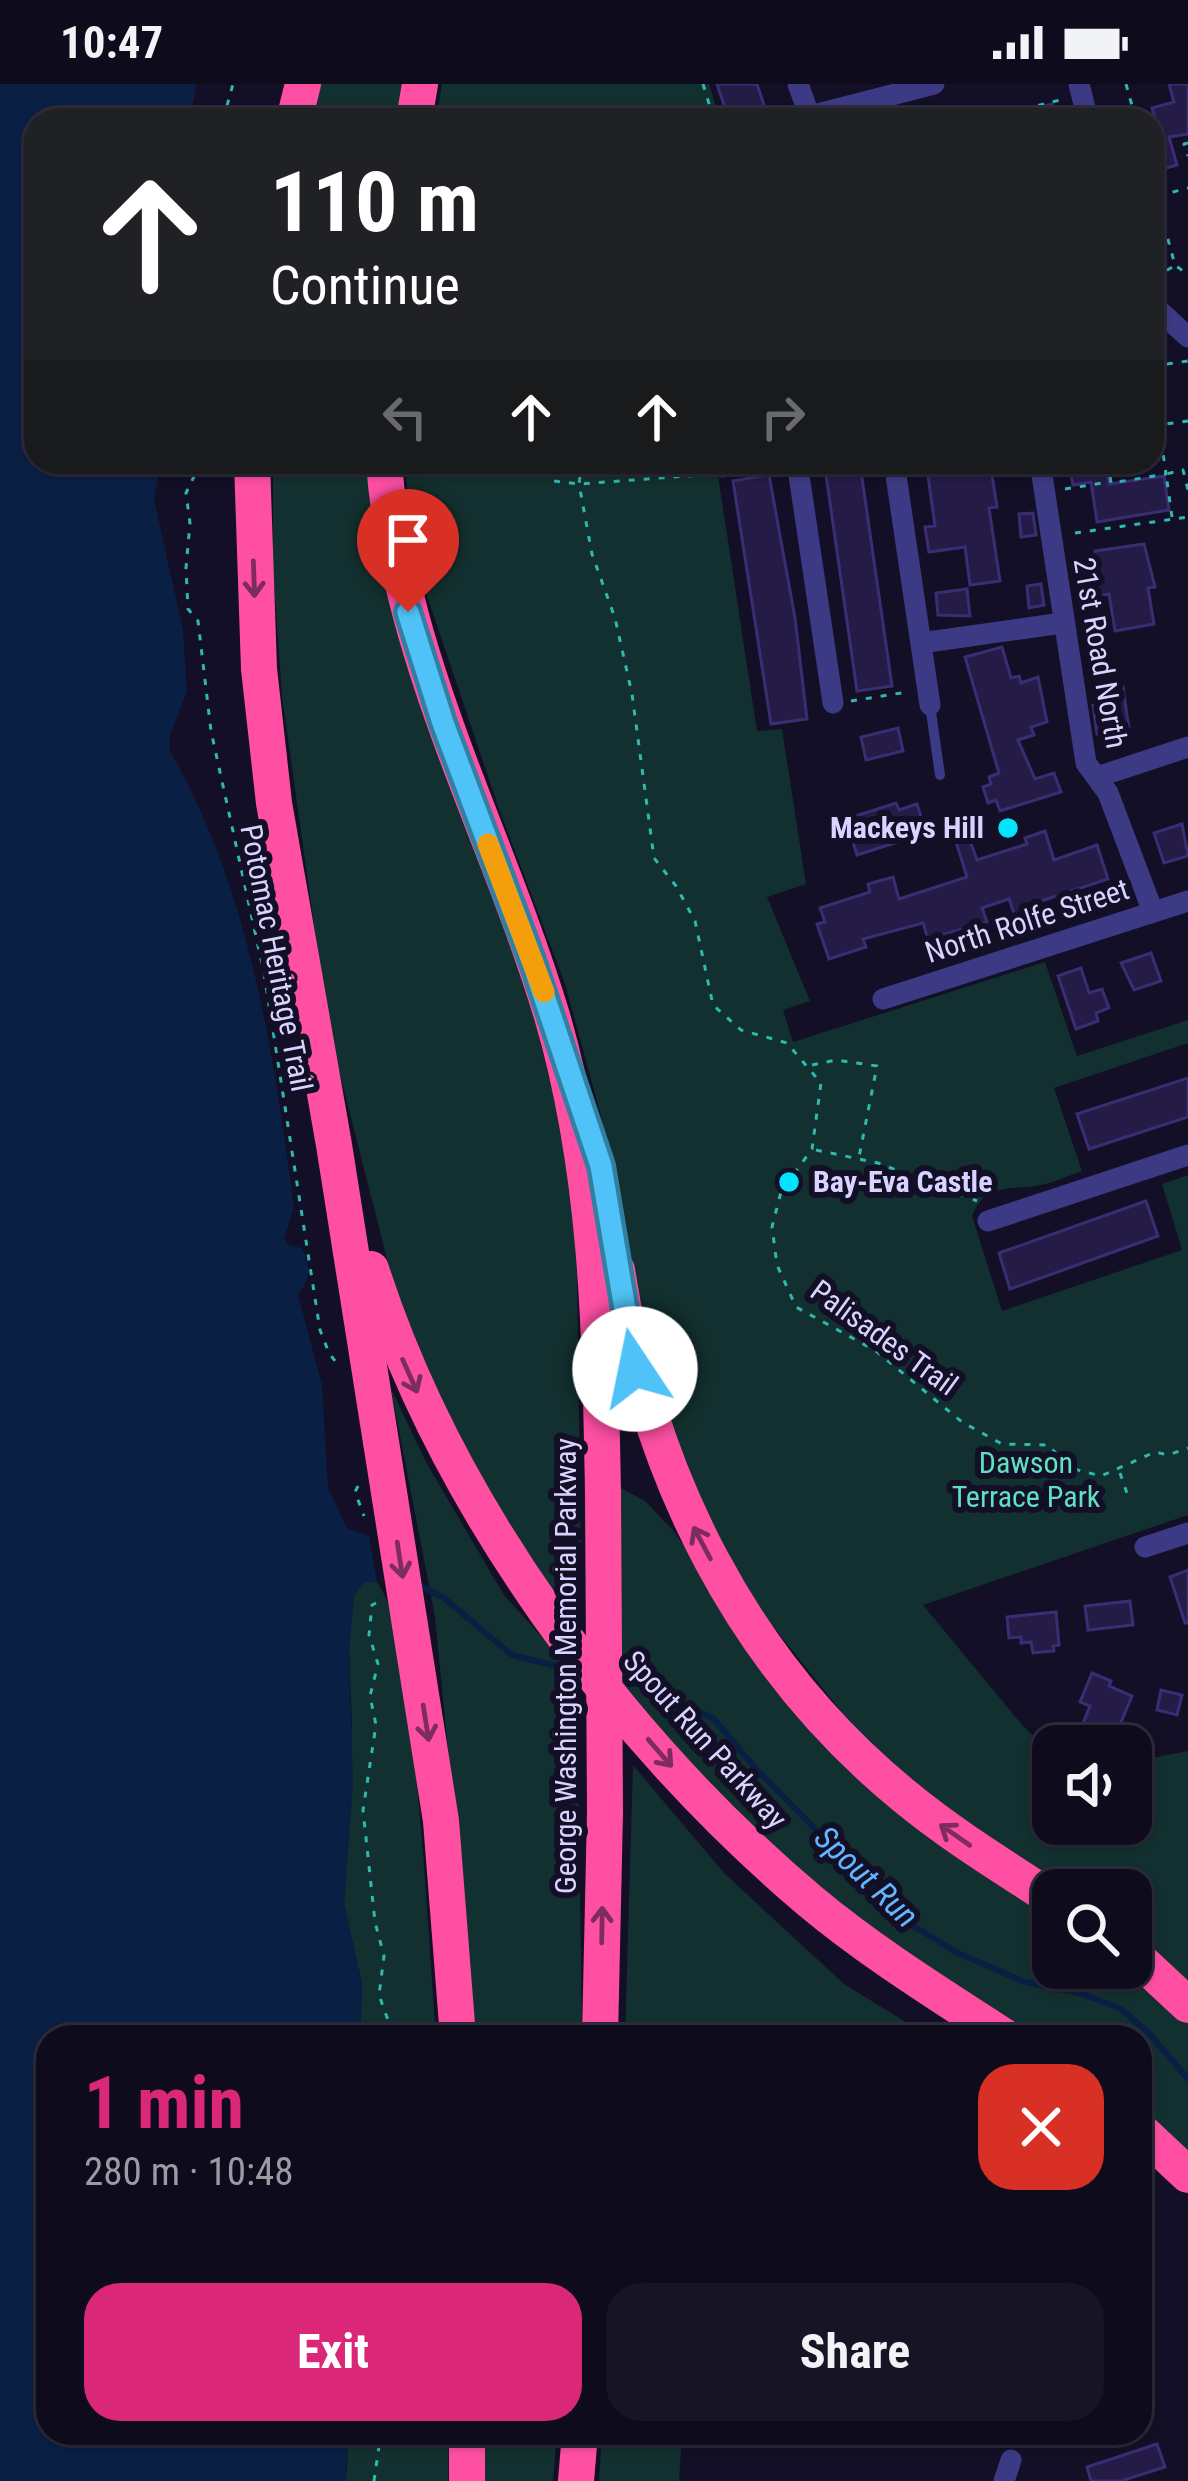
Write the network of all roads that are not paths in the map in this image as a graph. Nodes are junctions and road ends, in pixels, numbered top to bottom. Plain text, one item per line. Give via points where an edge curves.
1 (934, 84) edge
2 (896, 89) edge
3 (840, 108) edge
4 (1164, 315) edge
5 (1188, 337) edge
6 (252, 474) edge
7 (386, 474) edge
8 (799, 474) edge
9 (896, 474) edge
10 (1042, 474) edge
11 (1062, 623) junction
12 (921, 643) junction
13 (833, 704) road end
14 (929, 706) joint
15 (1188, 747) edge
16 (940, 775) dead end
17 (1096, 777) junction
18 (1188, 901) edge
19 (1153, 912) junction
20 (883, 999) dead end
21 (566, 1069) junction
22 (334, 1145) junction
23 (1188, 1155) edge
24 (988, 1221) road end
25 (1188, 1533) edge
26 (1145, 1547) dead end
27 (1032, 1885) edge
28 (1152, 1972) edge
29 (1188, 2005) edge
30 (457, 2025) edge
31 (599, 2025) edge
32 (987, 2025) edge
33 (1152, 2141) edge
34 (1188, 2175) edge
35 (467, 2445) edge
36 (579, 2445) edge
37 (466, 2481) edge
38 (576, 2481) edge

1 - 2 street
2 - 3 street
4 - 5 street
6 -> 22 highway via 266,737
7 - 21 highway, George Washington Memorial Parkway via 418,647
8 - 13 street
9 - 12 street
10 - 11 street, 21st Road North
11 - 12 street
11 - 17 street, 21st Road North via 1086,763
12 - 14 street
14 - 16 lane
15 - 17 street
17 - 19 street, 21st Road North
18 - 19 street, North Rolfe Street
19 - 20 street, North Rolfe Street
27 -> 21 highway via 950,1832 859,1756 789,1678 725,1586 648,1417 601,1166
31 -> 21 highway, George Washington Memorial Parkway, bridge via 605,1812 594,1232
22 -> 30 highway via 380,1515 441,1821
22 -> 32 highway, Spout Run Parkway via 415,1388 466,1483 567,1636 679,1774 785,1879
23 - 24 street
25 - 26 street
28 - 29 highway
33 - 34 highway
35 - 37 highway
36 - 38 highway

